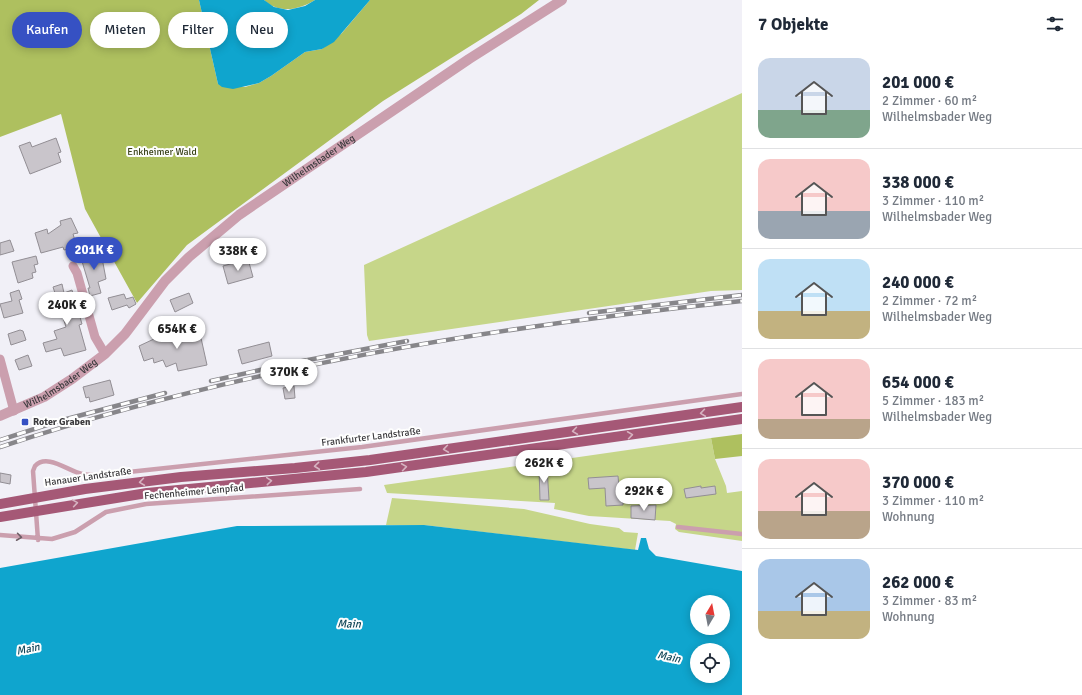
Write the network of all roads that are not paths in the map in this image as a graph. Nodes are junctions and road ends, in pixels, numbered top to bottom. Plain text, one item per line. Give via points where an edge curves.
1 (562, 0) edge
2 (73, 266) dead end
3 (105, 354) junction
4 (0, 359) edge
5 (742, 394) edge
6 (742, 407) edge
7 (14, 411) junction
8 (0, 416) edge
9 (742, 419) edge
10 (360, 489) dead end
11 (35, 497) junction
12 (0, 504) edge
13 (36, 510) junction
14 (0, 516) edge
15 (678, 527) dead end
16 (742, 534) edge
17 (0, 535) edge
18 (38, 540) junction

1 - 3 street, Wilhelmsbader Weg via 469,59 239,215 165,281 125,334
2 - 3 street, Wilhelmsbader Weg via 95,337
3 - 7 street, Wilhelmsbader Weg via 57,389
4 - 7 street
5 - 11 lane, Frankfurter Landstraße via 362,447 110,474 81,474 53,462 41,462 33,471
6 -> 11 main road, Hanauer Landstraße via 370,460 181,477
7 - 8 street, Wilhelmsbader Weg
13 -> 9 main road via 200,487 366,472
10 - 18 lane, Fechenheimer Leinpfad via 146,504 106,512 67,536
11 - 12 main road, Hanauer Landstraße
11 - 13 lane, Frankfurter Landstraße
13 - 14 main road
13 - 18 lane, Frankfurter Landstraße
15 - 16 lane
17 -> 18 lane, Fechenheimer Leinpfad

